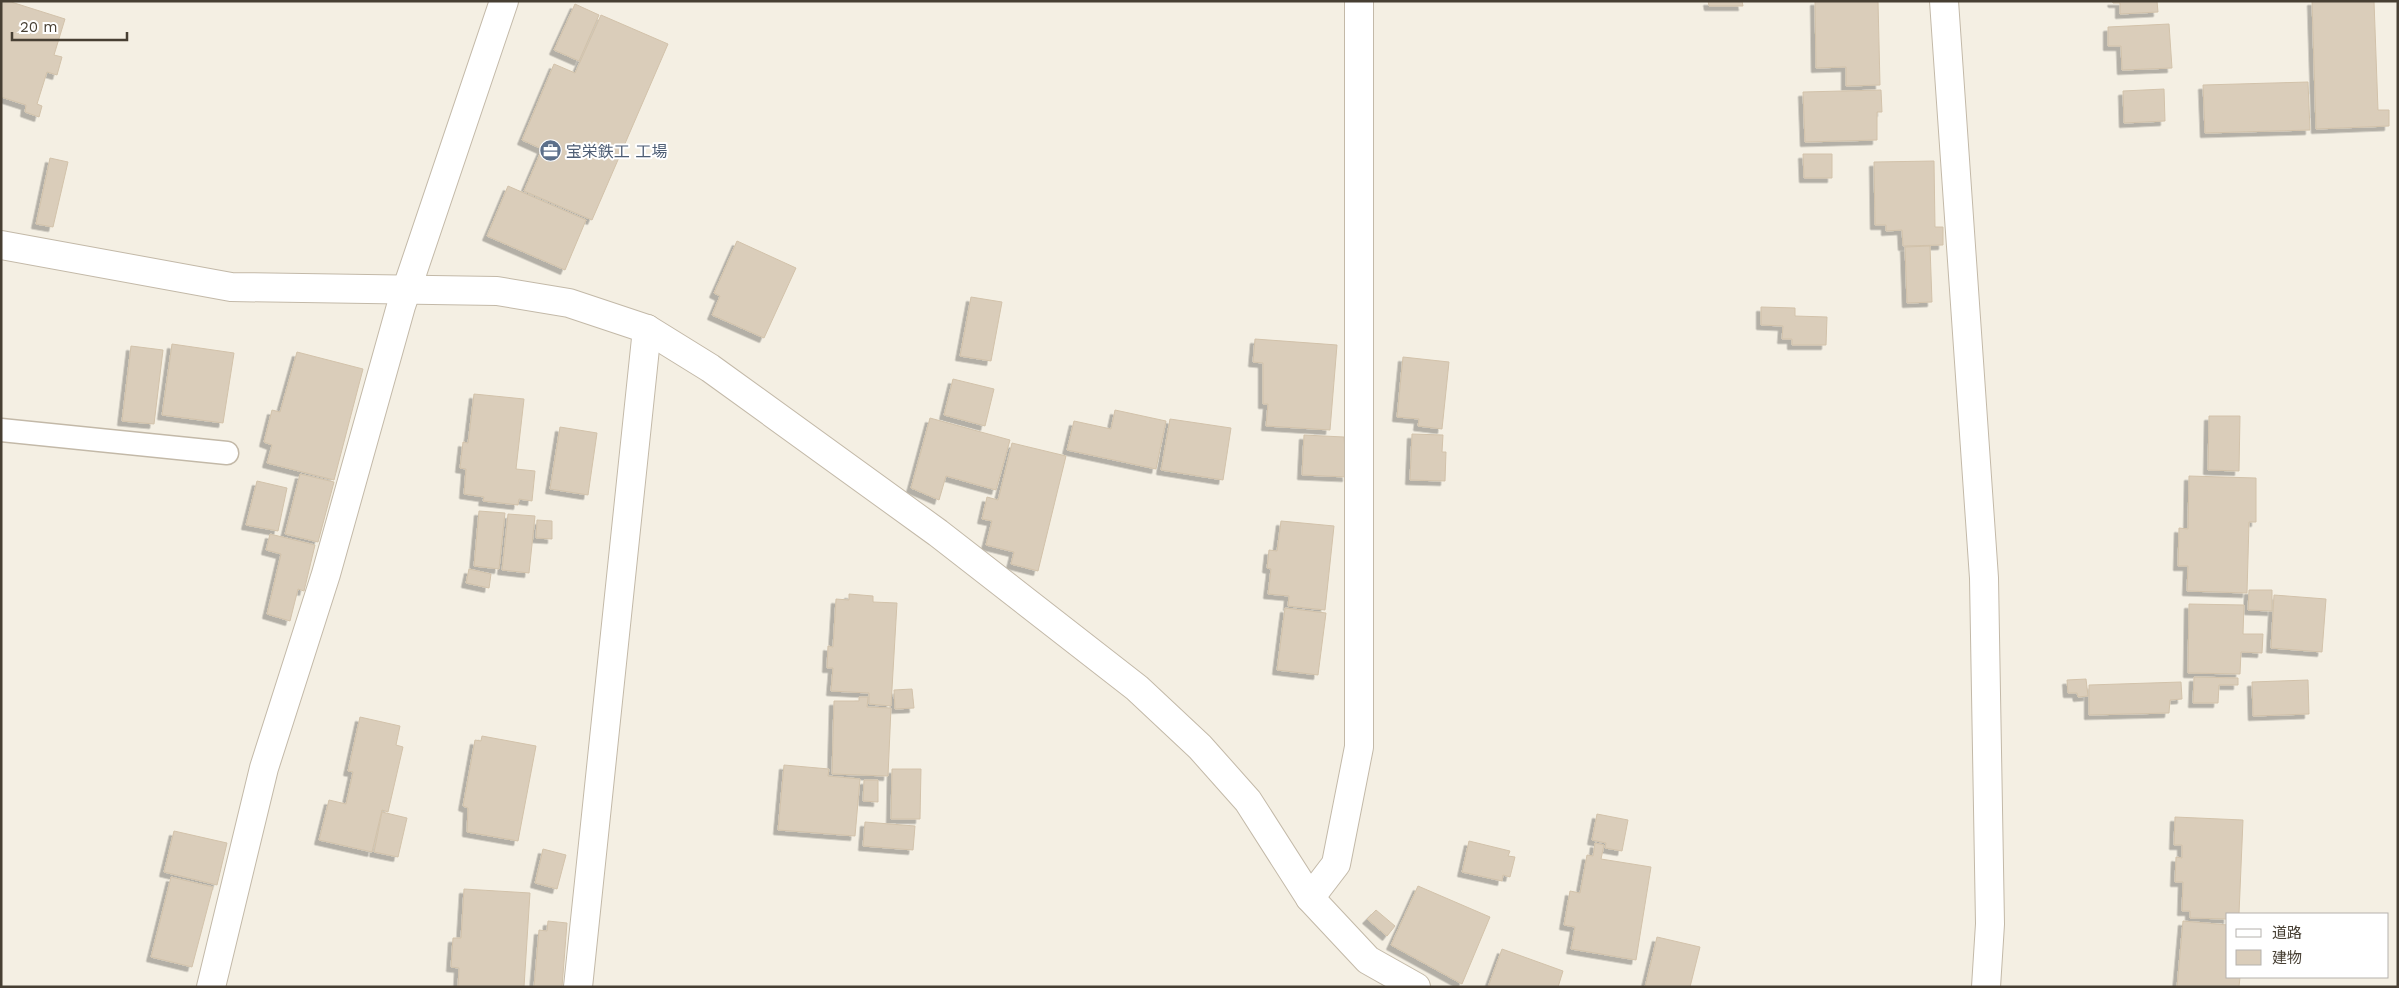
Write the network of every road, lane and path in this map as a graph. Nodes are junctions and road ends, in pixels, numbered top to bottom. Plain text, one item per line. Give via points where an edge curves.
1 (504, 1) edge
2 (1359, 1) edge
3 (1944, 1) edge
4 (1, 245) edge
5 (407, 289) junction
6 (647, 329) junction
7 (1, 430) edge
8 (227, 453) dead end
9 (1310, 898) junction
10 (211, 987) edge
11 (578, 987) edge
12 (1416, 987) edge
13 (1986, 987) edge

1 - 5 street
2 - 9 street via 1359,747 1336,864
3 - 13 street via 1984,578 1990,924
4 - 5 street via 230,287
5 - 6 street via 497,291 569,303
5 - 10 street via 326,574 264,768
6 - 9 street via 710,368 938,533 1137,688 1200,747 1248,801
6 - 11 street
7 - 8 lane
9 - 12 street via 1368,960

